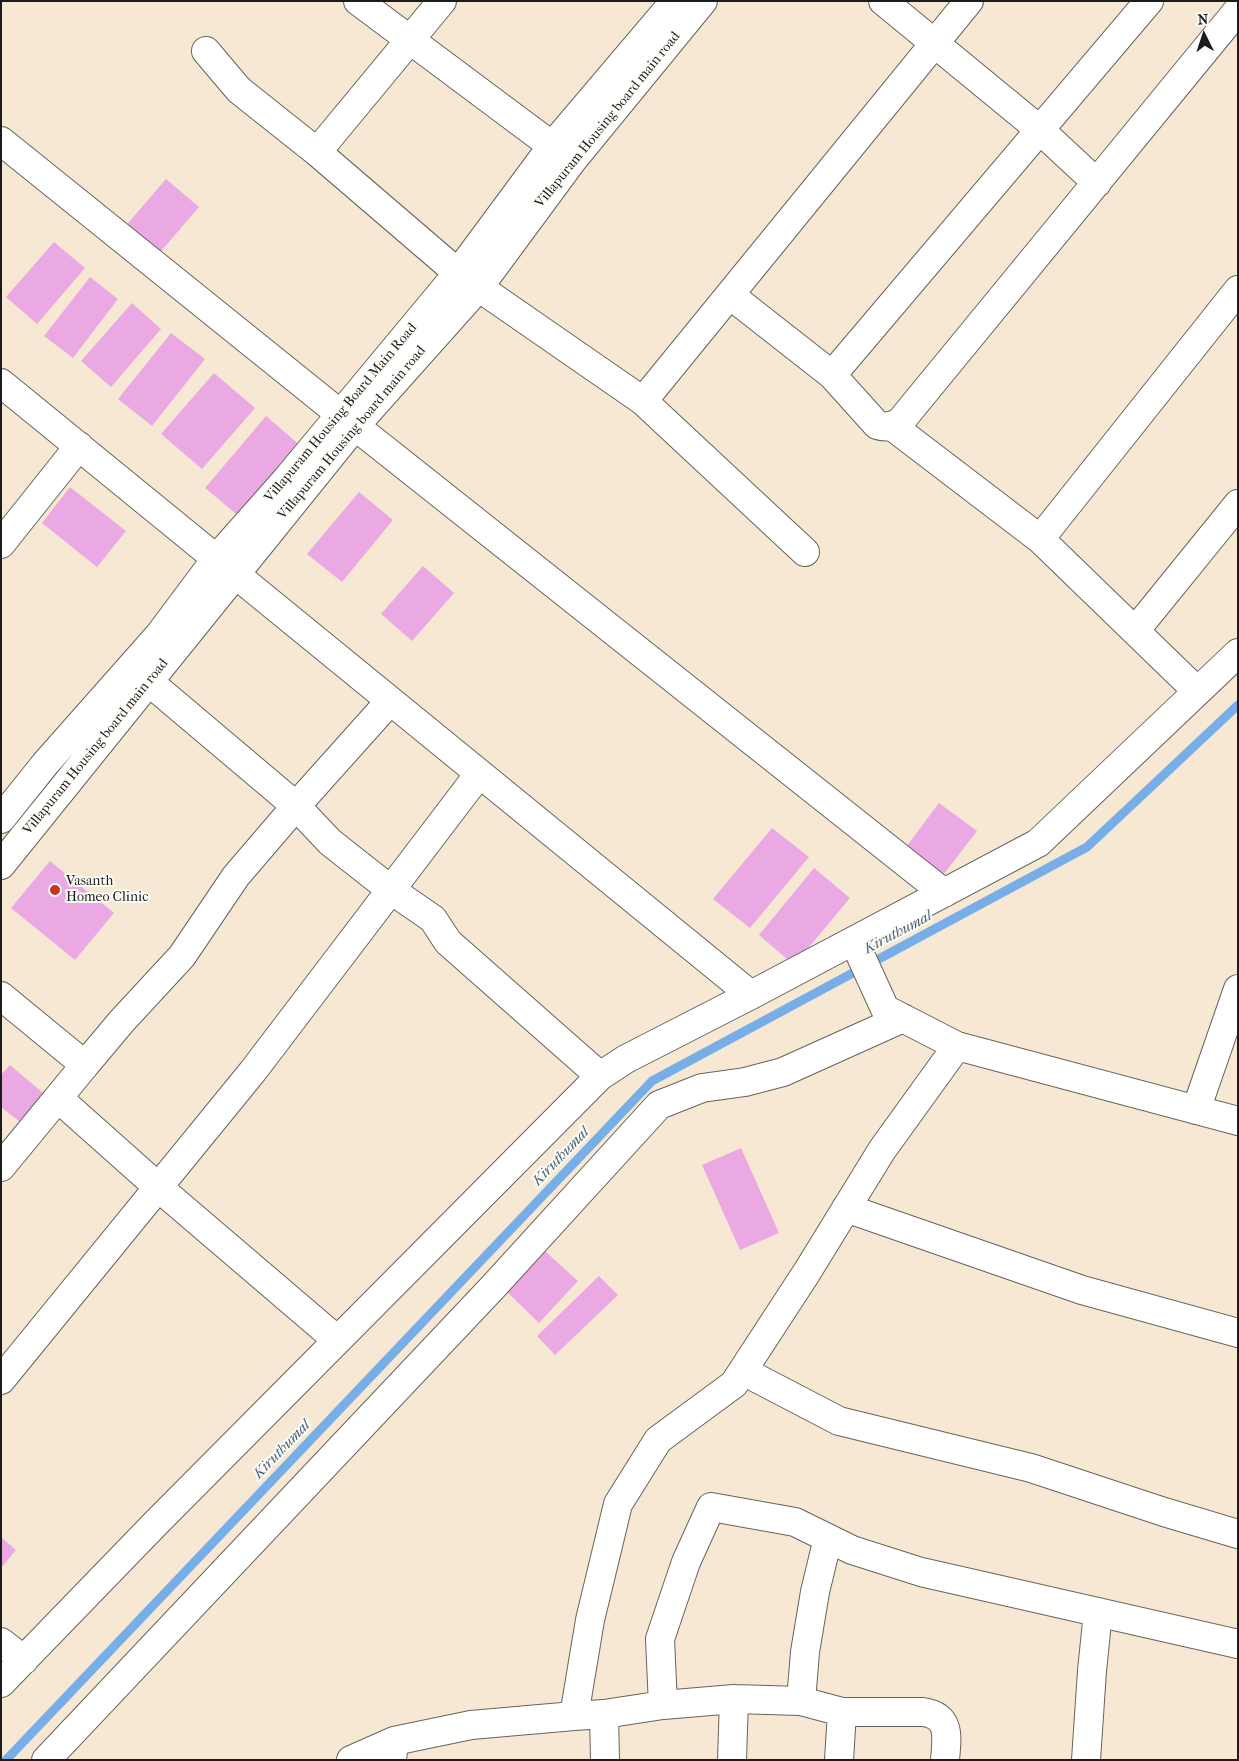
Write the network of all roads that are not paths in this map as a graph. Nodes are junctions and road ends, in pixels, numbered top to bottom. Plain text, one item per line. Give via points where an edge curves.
1 (358, 1) edge
2 (442, 1) edge
3 (675, 1) edge
4 (703, 1) edge
5 (882, 1) edge
6 (969, 1) edge
7 (1149, 1) edge
8 (1238, 10) edge
9 (410, 40) junction
10 (934, 44) junction
11 (206, 51) dead end
12 (1040, 130) junction
13 (1, 141) edge
14 (317, 152) junction
15 (562, 154) junction
16 (1097, 183) junction
17 (468, 280) junction
18 (730, 295) junction
19 (1235, 299) edge
20 (832, 375) junction
21 (1, 383) edge
22 (642, 401) junction
23 (348, 420) junction
24 (892, 426) junction
25 (79, 446) junction
26 (1238, 504) edge
27 (1040, 539) junction
28 (1, 544) edge
29 (805, 552) dead end
30 (225, 566) junction
31 (1135, 630) junction
32 (1238, 653) edge
33 (148, 681) junction
34 (1197, 691) junction
35 (390, 701) junction
36 (479, 774) junction
37 (296, 806) junction
38 (1, 819) edge
39 (1, 865) edge
40 (391, 890) junction
41 (944, 893) junction
42 (857, 948) junction
43 (1238, 989) edge
44 (751, 995) junction
45 (1, 996) edge
46 (894, 1013) junction
47 (957, 1046) junction
48 (85, 1064) junction
49 (600, 1076) junction
50 (58, 1098) junction
51 (1196, 1110) junction
52 (1238, 1121) edge
53 (1, 1167) edge
54 (158, 1187) junction
55 (846, 1208) junction
56 (1238, 1333) edge
57 (338, 1340) junction
58 (743, 1371) junction
59 (1, 1380) edge
60 (1238, 1534) edge
61 (828, 1538) junction
62 (1098, 1612) junction
63 (1, 1642) edge
64 (1238, 1644) edge
65 (24, 1660) junction
66 (1, 1683) edge
67 (734, 1699) junction
68 (800, 1701) junction
69 (663, 1705) junction
70 (842, 1712) junction
71 (604, 1714) junction
72 (574, 1716) junction
73 (393, 1751) edge
74 (46, 1760) edge
75 (351, 1760) edge
76 (605, 1760) edge
77 (732, 1760) edge
78 (839, 1760) edge
79 (945, 1760) edge
80 (1086, 1760) edge

1 - 9 street
2 - 9 street
3 - 15 street, Villapuram Housing Board Main Road
4 - 15 street, Villapuram Housing board main road
5 - 10 street
6 - 10 street
7 - 12 street
8 - 16 street
9 - 14 street
9 - 15 street
10 - 12 street
10 - 18 street
11 - 14 street via 239,90
12 - 16 street
12 - 20 street
13 - 23 street
14 - 17 street
15 - 17 street, Villapuram Housing Board Main Road
16 - 24 street via 900,422
17 - 22 street
17 - 23 street, Villapuram Housing board main road
18 - 20 street
18 - 22 street
19 - 27 street
20 - 24 street via 877,425
21 - 25 street
22 - 29 street
23 - 30 street, Villapuram Housing Board Main Road via 286,480
23 - 41 street
24 - 27 street
25 - 28 street
25 - 30 street
26 - 31 street
27 - 31 street
30 - 33 street, Villapuram Housing board main road
30 - 35 street
30 - 38 street, Villapuram Housing Board Main Road via 160,634
31 - 34 street
32 - 34 street
33 - 37 street
33 - 39 street, Villapuram Housing board main road
34 - 41 street via 1038,843
35 - 36 street
35 - 37 street
36 - 40 street
36 - 44 street
37 - 40 street via 330,842
37 - 48 street via 236,876 182,956
40 - 49 street via 433,919 448,942
40 - 54 street via 253,1071
41 - 42 street
42 - 44 street
42 - 46 street
43 - 51 street
44 - 49 street
45 - 48 street
46 - 47 street
46 - 74 street via 784,1072 702,1088 659,1105 493,1287
47 - 51 street
47 - 55 street via 882,1150
48 - 50 street
49 - 57 street
50 - 53 street
50 - 54 street
51 - 52 street
54 - 57 street
54 - 59 street
55 - 56 street via 1082,1290
55 - 58 street
57 - 65 street
58 - 60 street via 839,1420 1031,1468
58 - 72 street via 734,1384 658,1440 618,1504 590,1620
61 - 62 street via 852,1550 921,1572
61 - 68 street via 815,1592
61 - 69 street via 795,1522 711,1507 686,1562 660,1639
62 - 64 street
62 - 80 street
63 - 65 street
65 - 66 street
67 - 68 street
67 - 69 street
67 - 77 street
68 - 70 street
69 - 71 street
70 - 78 street
70 - 79 street via 932,1714 940,1718 946,1728
71 - 72 street
71 - 76 street
72 - 73 street via 471,1725
73 - 75 street

